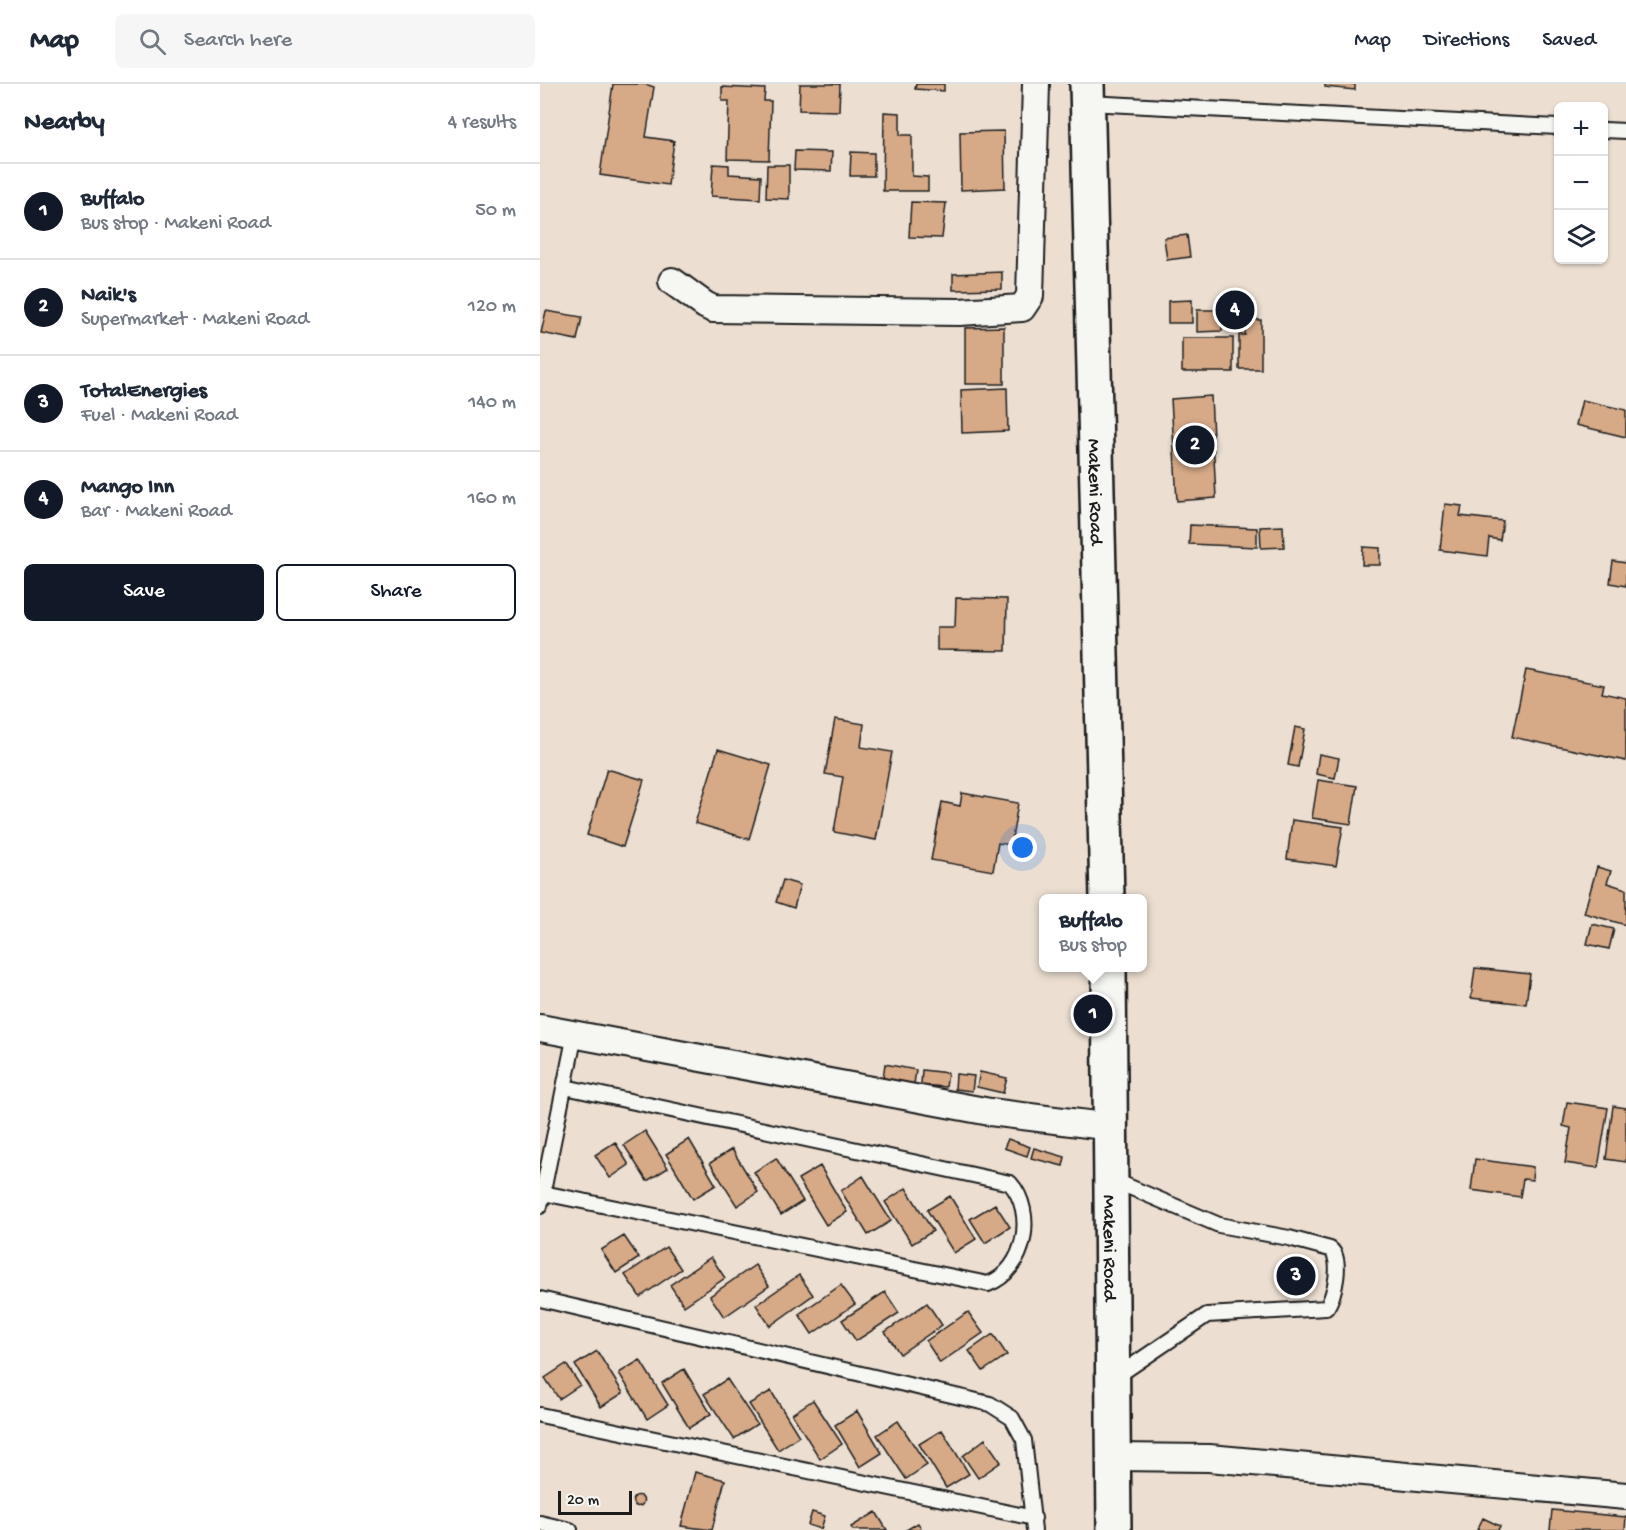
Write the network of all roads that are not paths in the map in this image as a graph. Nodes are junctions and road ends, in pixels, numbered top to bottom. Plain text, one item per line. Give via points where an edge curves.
1 (1036, 84) edge
2 (1087, 94) edge
3 (1554, 128) edge
4 (1608, 130) edge
5 (1626, 131) edge
6 (672, 281) dead end
7 (1107, 894) edge
8 (1109, 972) edge
9 (540, 1028) edge
10 (575, 1034) junction
11 (565, 1087) junction
12 (1112, 1126) junction
13 (1113, 1180) junction
14 (541, 1199) edge
15 (540, 1299) edge
16 (1113, 1379) junction
17 (540, 1415) edge
18 (1113, 1457) junction
19 (1626, 1496) edge
20 (540, 1523) edge
21 (1034, 1524) edge
22 (570, 1530) edge
23 (1114, 1530) edge

1 - 6 street via 1030,296 1022,308 959,312 713,309
2 - 3 lane
2 - 7 main road, Makeni Road
4 - 5 lane
8 - 12 main road, Makeni Road
9 - 10 street
10 - 11 lane
10 - 12 street via 990,1112
11 - 14 lane
11 - 14 lane via 1010,1183 1023,1204 1019,1254 1001,1279 988,1284
12 - 13 main road, Makeni Road
13 - 16 main road, Makeni Road
13 - 16 lane via 1219,1226 1330,1249 1337,1260 1334,1300 1326,1308 1208,1315
15 - 21 lane via 990,1404 1012,1418 1024,1440
16 - 18 main road, Makeni Road
17 - 21 lane
18 - 19 street via 1209,1458
18 - 23 main road, Makeni Road
20 - 22 lane

